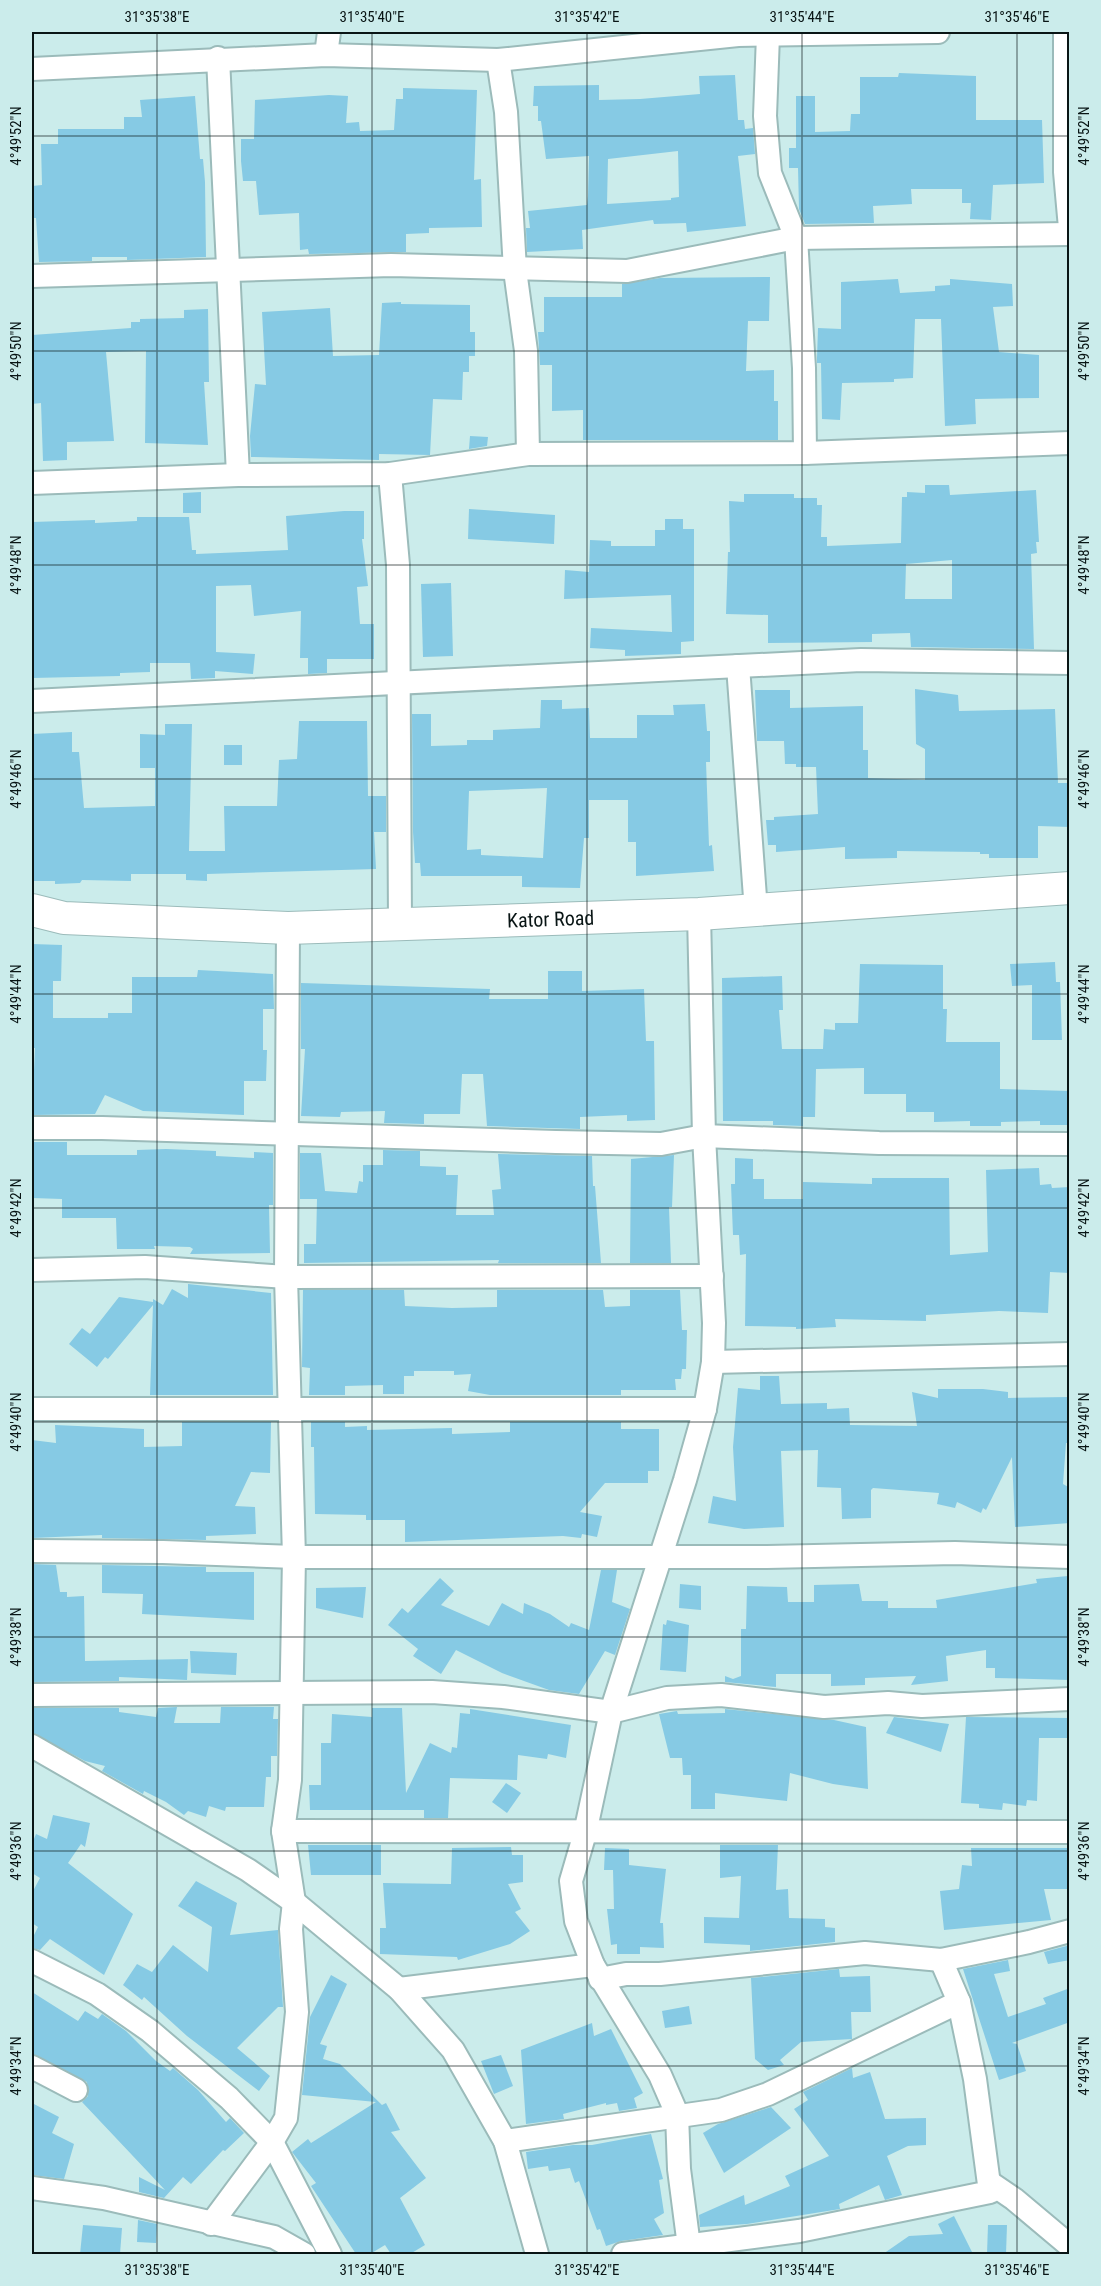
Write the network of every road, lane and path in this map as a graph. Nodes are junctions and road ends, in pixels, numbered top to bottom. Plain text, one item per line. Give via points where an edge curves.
1 (330, 32) edge
2 (938, 32) edge
3 (1065, 32) edge
4 (737, 33) edge
5 (768, 35) junction
6 (326, 55) junction
7 (218, 58) junction
8 (498, 60) junction
9 (32, 69) edge
10 (1070, 228) edge
11 (1070, 234) edge
12 (796, 238) junction
13 (514, 270) junction
14 (230, 272) junction
15 (32, 276) edge
16 (1070, 442) edge
17 (805, 453) junction
18 (528, 454) junction
19 (390, 474) junction
20 (238, 475) junction
21 (32, 483) edge
22 (1070, 663) edge
23 (738, 666) junction
24 (397, 685) junction
25 (32, 701) edge
26 (1070, 888) edge
27 (32, 910) edge
28 (756, 911) junction
29 (699, 914) junction
30 (400, 923) junction
31 (288, 928) junction
32 (32, 1128) edge
33 (286, 1133) junction
34 (704, 1136) junction
35 (1070, 1144) edge
36 (32, 1270) edge
37 (286, 1276) junction
38 (712, 1276) junction
39 (1070, 1354) edge
40 (713, 1362) junction
41 (32, 1409) edge
42 (705, 1409) junction
43 (289, 1410) junction
44 (32, 1551) edge
45 (660, 1555) junction
46 (294, 1557) junction
47 (1070, 1557) edge
48 (292, 1692) junction
49 (32, 1695) edge
50 (1070, 1700) edge
51 (611, 1712) junction
52 (32, 1746) edge
53 (283, 1832) junction
54 (1070, 1832) edge
55 (585, 1833) junction
56 (294, 1902) junction
57 (1070, 1931) edge
58 (941, 1960) junction
59 (32, 1961) edge
60 (597, 1972) junction
61 (399, 1989) junction
62 (959, 2002) junction
63 (32, 2067) edge
64 (76, 2090) dead end
65 (677, 2114) junction
66 (505, 2141) junction
67 (272, 2142) junction
68 (989, 2182) junction
69 (32, 2188) edge
70 (211, 2224) junction
71 (1070, 2246) edge
72 (689, 2250) edge
73 (304, 2254) edge
74 (330, 2254) edge
75 (537, 2254) edge
76 (623, 2254) edge

1 - 6 street
2 - 5 street
3 - 10 street via 1065,172
4 - 5 street
4 - 8 street
5 - 12 street via 765,116 770,173
6 - 7 street
6 - 8 street
7 - 9 street
7 - 14 street
8 - 13 street via 506,112
11 - 12 street
12 - 13 street via 627,270
12 - 17 street
13 - 14 street via 391,265
13 - 18 street via 526,351
14 - 15 street
14 - 20 street
16 - 17 street
17 - 18 street
18 - 19 street
19 - 20 street
19 - 24 street via 398,565
20 - 21 street
22 - 23 street via 873,660
23 - 24 street
23 - 28 street
24 - 25 street
24 - 30 street
26 - 28 main road, Kator Road
27 - 31 main road, Kator Road via 64,918
28 - 29 main road, Kator Road
29 - 30 main road, Kator Road
29 - 34 street
30 - 31 main road, Kator Road
31 - 33 street
32 - 33 street
33 - 34 street via 661,1144
33 - 37 street
34 - 35 street via 879,1143
34 - 38 street
36 - 37 street via 145,1267
37 - 38 street
37 - 43 street
38 - 40 street
39 - 40 street
40 - 42 street
41 - 43 street
42 - 43 street
42 - 45 street
43 - 46 street
44 - 46 street
45 - 46 street
45 - 47 street via 955,1553
45 - 51 street
46 - 48 street
48 - 49 street
48 - 51 street via 432,1692
48 - 53 street via 290,1780
50 - 51 street via 824,1707 721,1695 667,1698
51 - 55 street
52 - 56 street via 248,1870
53 - 55 street
53 - 56 street
54 - 55 street
55 - 60 street via 571,1881 576,1921
56 - 61 street
56 - 67 street via 291,1929 297,2012 286,2118
57 - 58 street
58 - 60 street via 865,1953 660,1974
58 - 62 street
59 - 67 street via 97,1994 150,2031 229,2098
60 - 61 street
60 - 65 street via 660,2075
61 - 66 street via 453,2050
62 - 65 street via 768,2094 721,2110
62 - 68 street via 975,2079
63 - 64 street
65 - 66 street
65 - 72 street
66 - 75 street
67 - 70 street
67 - 74 street
68 - 71 street
68 - 72 street via 990,2192
69 - 70 street via 104,2198
70 - 73 street via 274,2237
72 - 76 street

